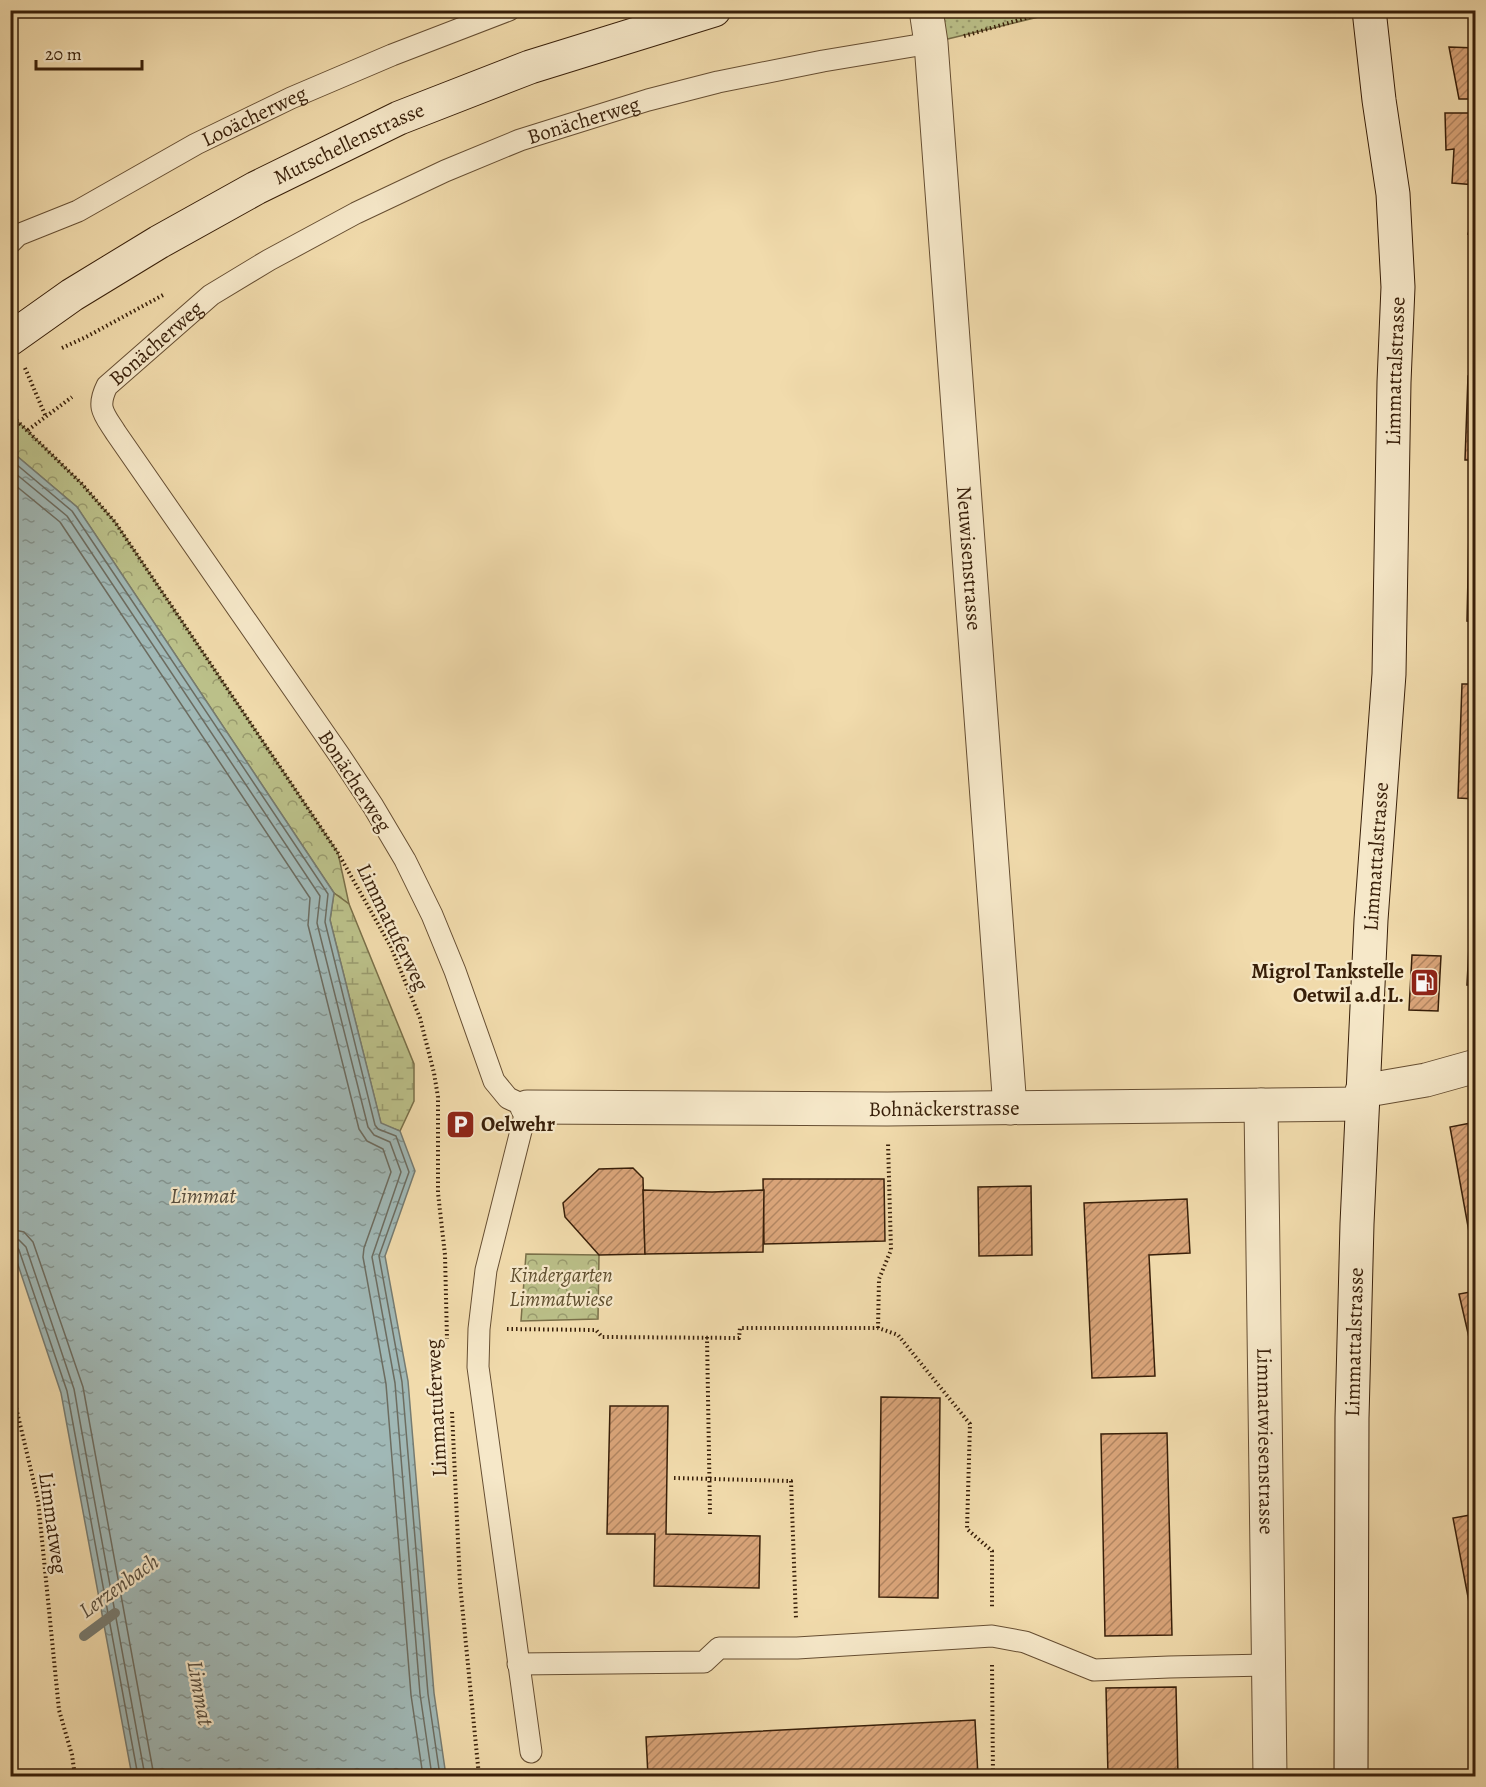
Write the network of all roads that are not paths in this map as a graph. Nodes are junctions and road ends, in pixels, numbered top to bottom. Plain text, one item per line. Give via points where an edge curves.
1 (509, 10) edge
2 (714, 10) edge
3 (926, 10) edge
4 (1369, 10) edge
5 (931, 43) junction
6 (13, 236) edge
7 (14, 353) edge
8 (1476, 1066) edge
9 (1362, 1097) junction
10 (1261, 1105) junction
11 (527, 1107) junction
12 (1010, 1108) junction
13 (518, 1664) junction
14 (1268, 1665) junction
15 (531, 1752) dead end
16 (1270, 1776) edge
17 (1351, 1776) edge

1 - 6 lane, Looächerweg via 291,98 196,144 78,211
2 - 7 street, Mutschellenstrasse via 530,67 399,118 256,188 72,295
3 - 5 street, Neuwisenstrasse
4 - 9 street, Limmattalstrasse via 1394,194 1398,287 1389,674
5 - 11 lane, Bonächerweg via 824,61 648,99 520,140 445,171 356,213 211,294 107,386 101,399 102,411 116,434 373,806 432,915 494,1081 508,1098
5 - 12 street, Neuwisenstrasse
8 - 9 street, Bohnäckerstrasse
9 - 10 street, Bohnäckerstrasse
9 - 17 street, Limmattalstrasse via 1352,1418
10 - 12 street, Bohnäckerstrasse
10 - 14 street, Limmatwiesenstrasse
11 - 12 street, Bohnäckerstrasse
11 - 13 lane via 486,1270 478,1367
13 - 14 lane via 704,1662 719,1648 797,1648 992,1636 1025,1642 1094,1670
13 - 15 lane
14 - 16 street, Limmatwiesenstrasse

